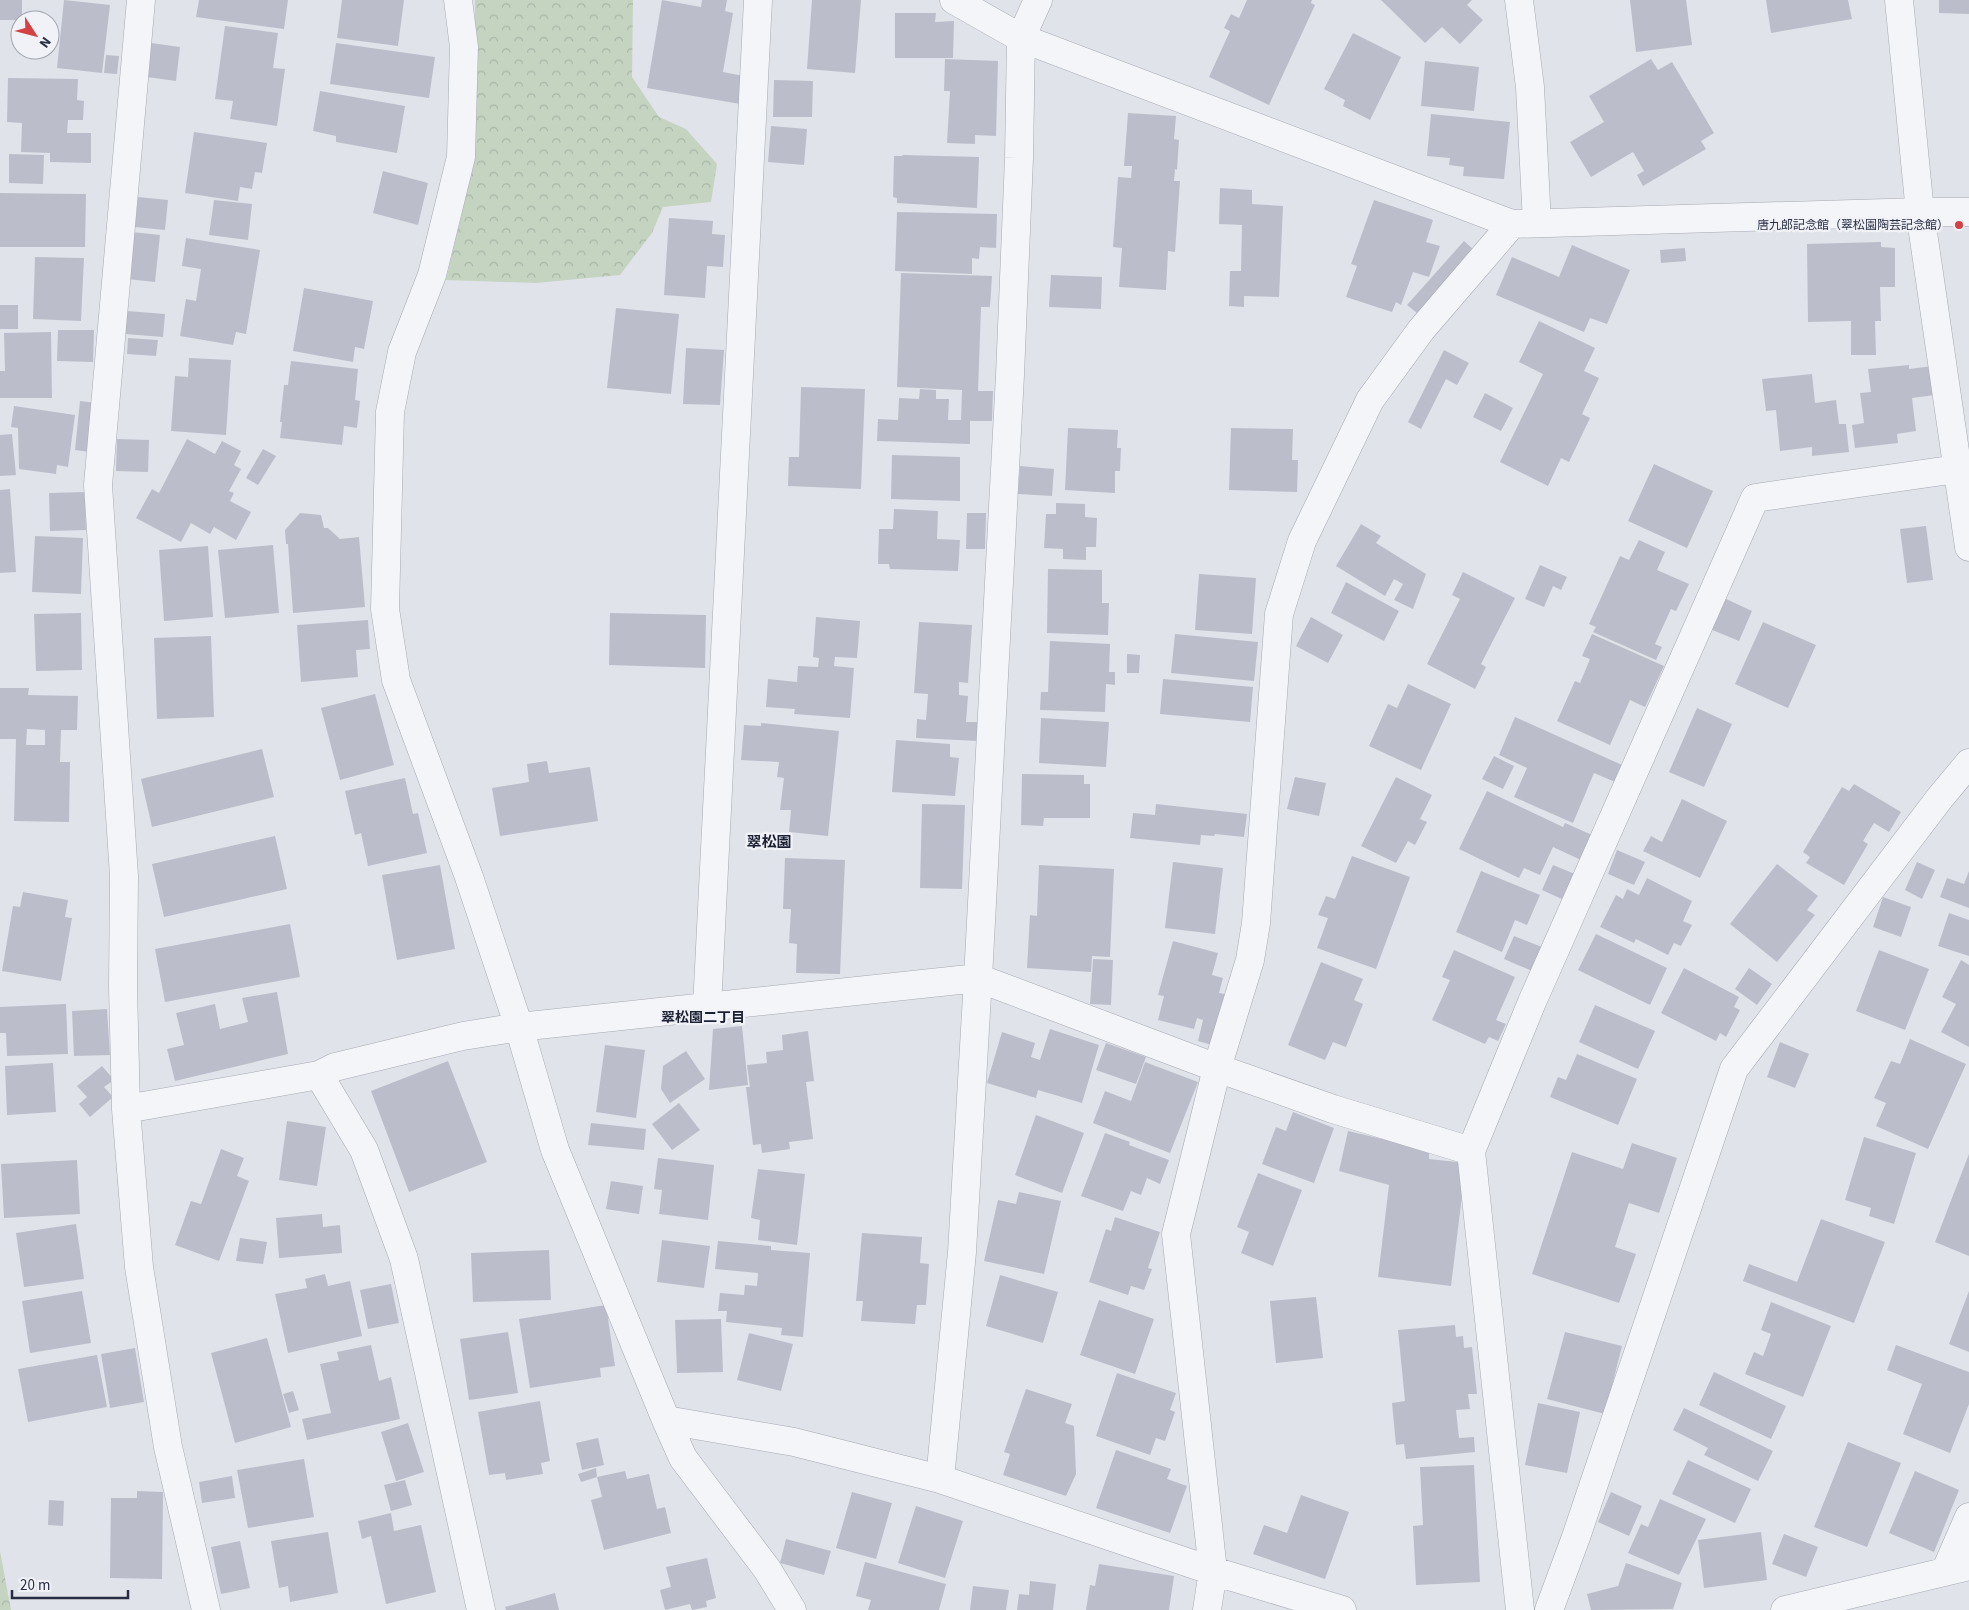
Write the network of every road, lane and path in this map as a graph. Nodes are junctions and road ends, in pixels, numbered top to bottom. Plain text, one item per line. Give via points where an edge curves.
1 (142, 0) edge
2 (458, 0) edge
3 (758, 0) edge
4 (954, 0) edge
5 (1038, 0) edge
6 (1519, 0) edge
7 (1899, 0) edge
8 (1021, 38) junction
9 (1920, 212) junction
10 (1969, 212) edge
11 (1524, 224) junction
12 (1957, 469) junction
13 (1969, 547) edge
14 (1969, 763) edge
15 (978, 978) junction
16 (707, 1006) junction
17 (519, 1027) junction
18 (1217, 1068) junction
19 (319, 1075) junction
20 (126, 1109) junction
21 (1471, 1151) junction
22 (666, 1420) junction
23 (940, 1479) junction
24 (1969, 1517) edge
25 (1957, 1569) edge
26 (1213, 1571) junction
27 (206, 1610) edge
28 (481, 1610) edge
29 (792, 1610) edge
30 (1207, 1610) edge
31 (1342, 1610) edge
32 (1520, 1610) edge
33 (1549, 1610) edge
34 (1785, 1610) edge

1 - 20 street via 98,485 124,876
2 - 17 street via 464,47 461,157 432,276 402,352 390,412 385,609 396,680 469,877
3 - 16 street
4 - 8 street
5 - 8 street
6 - 11 street via 1530,87
7 - 9 street
8 - 11 street
8 - 15 street via 1010,375
9 - 10 street
9 - 11 street
9 - 12 street
11 - 18 street via 1422,330 1370,400 1302,541 1279,614 1252,951
12 - 13 street
12 - 21 street via 1755,498 1532,1002
14 - 33 street via 1734,1069
15 - 16 street
15 - 18 street
15 - 23 street via 962,1252
16 - 17 street
17 - 19 street via 463,1036 335,1068
17 - 22 street via 554,1150
18 - 21 street via 1333,1109
18 - 26 street via 1176,1234
19 - 20 street
19 - 28 street via 364,1150 404,1259
20 - 27 street via 140,1277 168,1447
21 - 32 street
22 - 23 street via 794,1442
22 - 29 street via 683,1458 767,1569
23 - 26 street
24 - 25 street
25 - 34 street
26 - 30 street
26 - 31 street

